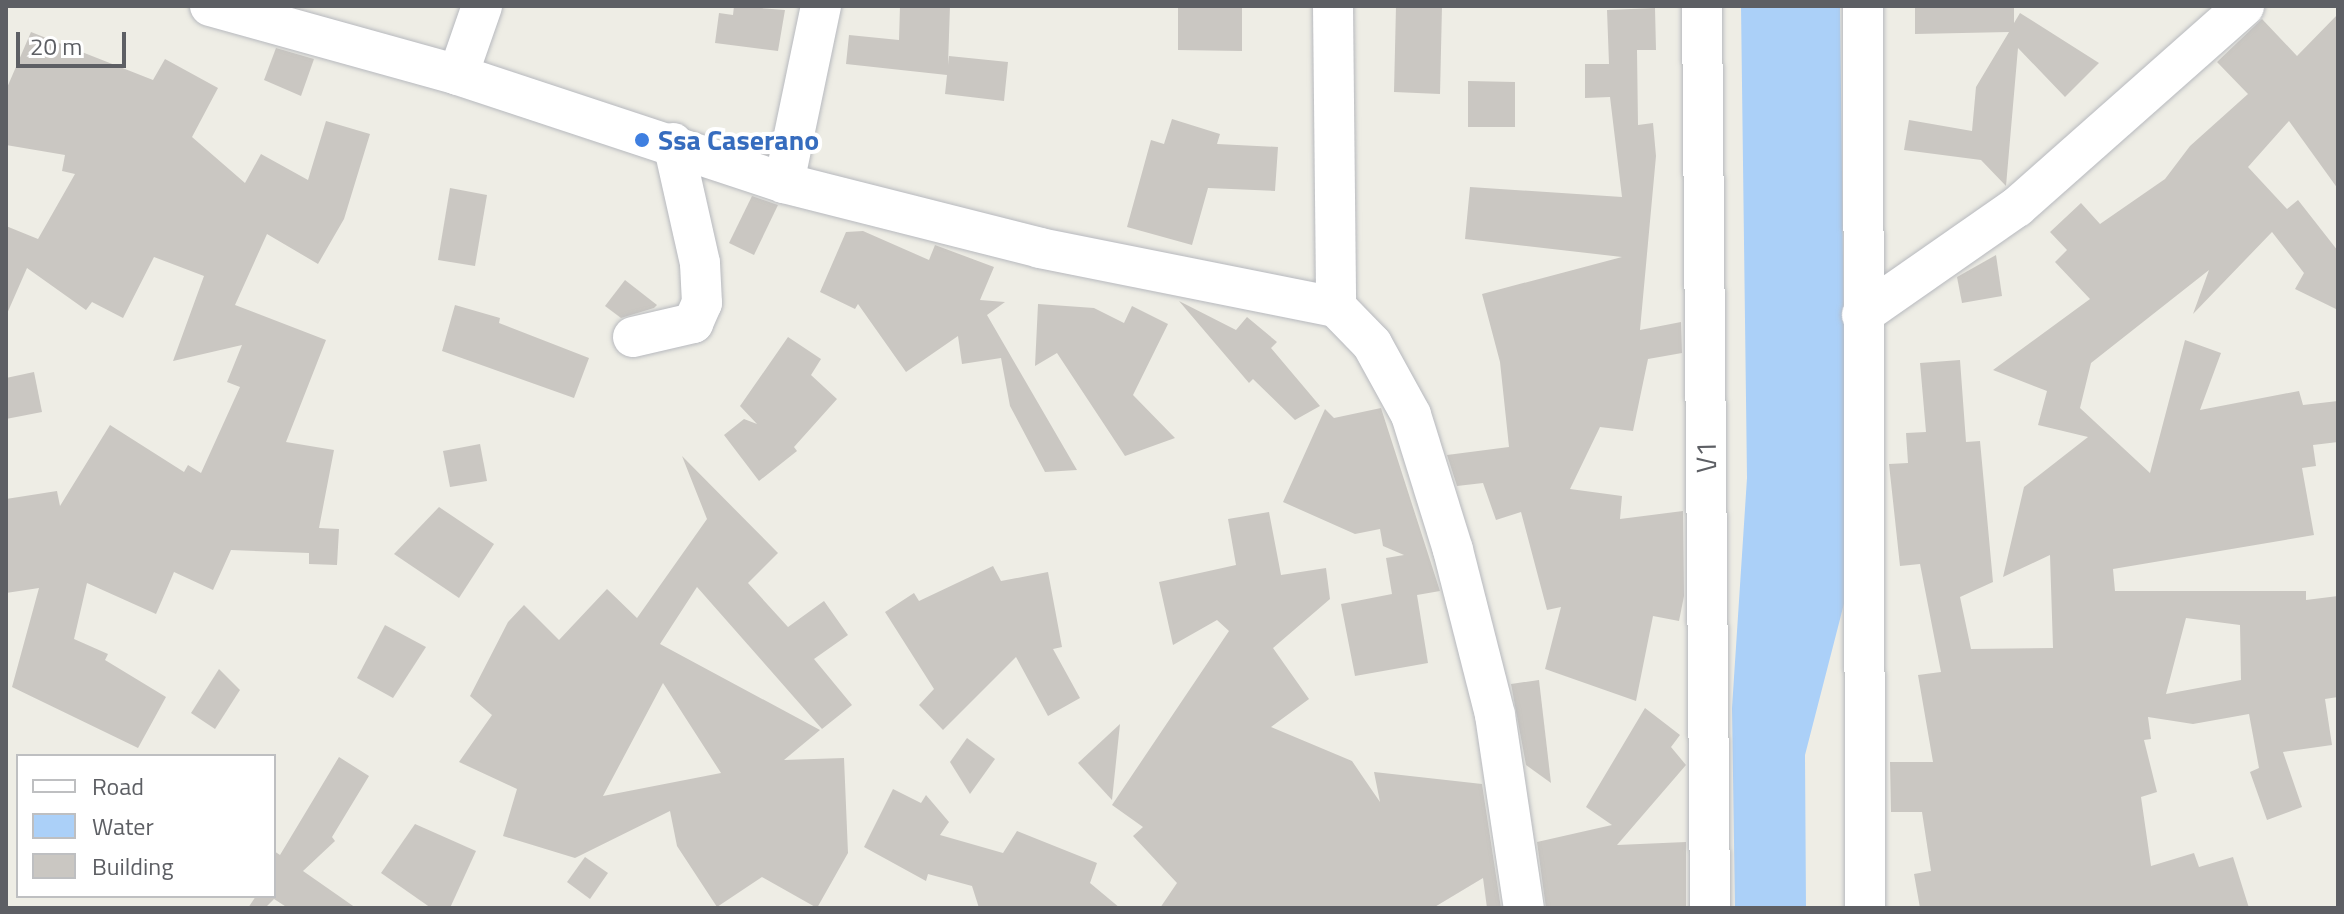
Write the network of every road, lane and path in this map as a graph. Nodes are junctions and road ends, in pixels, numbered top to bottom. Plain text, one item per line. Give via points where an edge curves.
1 (210, 6) edge
2 (482, 6) edge
3 (821, 6) edge
4 (1333, 6) edge
5 (1702, 6) edge
6 (1863, 6) edge
7 (2244, 6) edge
8 (458, 75) junction
9 (673, 143) junction
10 (784, 183) junction
11 (1336, 307) junction
12 (1862, 315) junction
13 (633, 337) dead end
14 (1524, 908) edge
15 (1710, 908) edge
16 (1865, 908) edge

1 - 8 street
2 - 8 street
3 - 10 street
4 - 11 street
5 - 15 street, V1
6 - 12 street
7 - 12 street via 2017,207
8 - 9 street
9 - 10 street
9 - 13 street via 700,263 702,303 693,323
10 - 11 street via 1040,248
11 - 14 street via 1372,344 1411,415 1495,715
12 - 16 street

